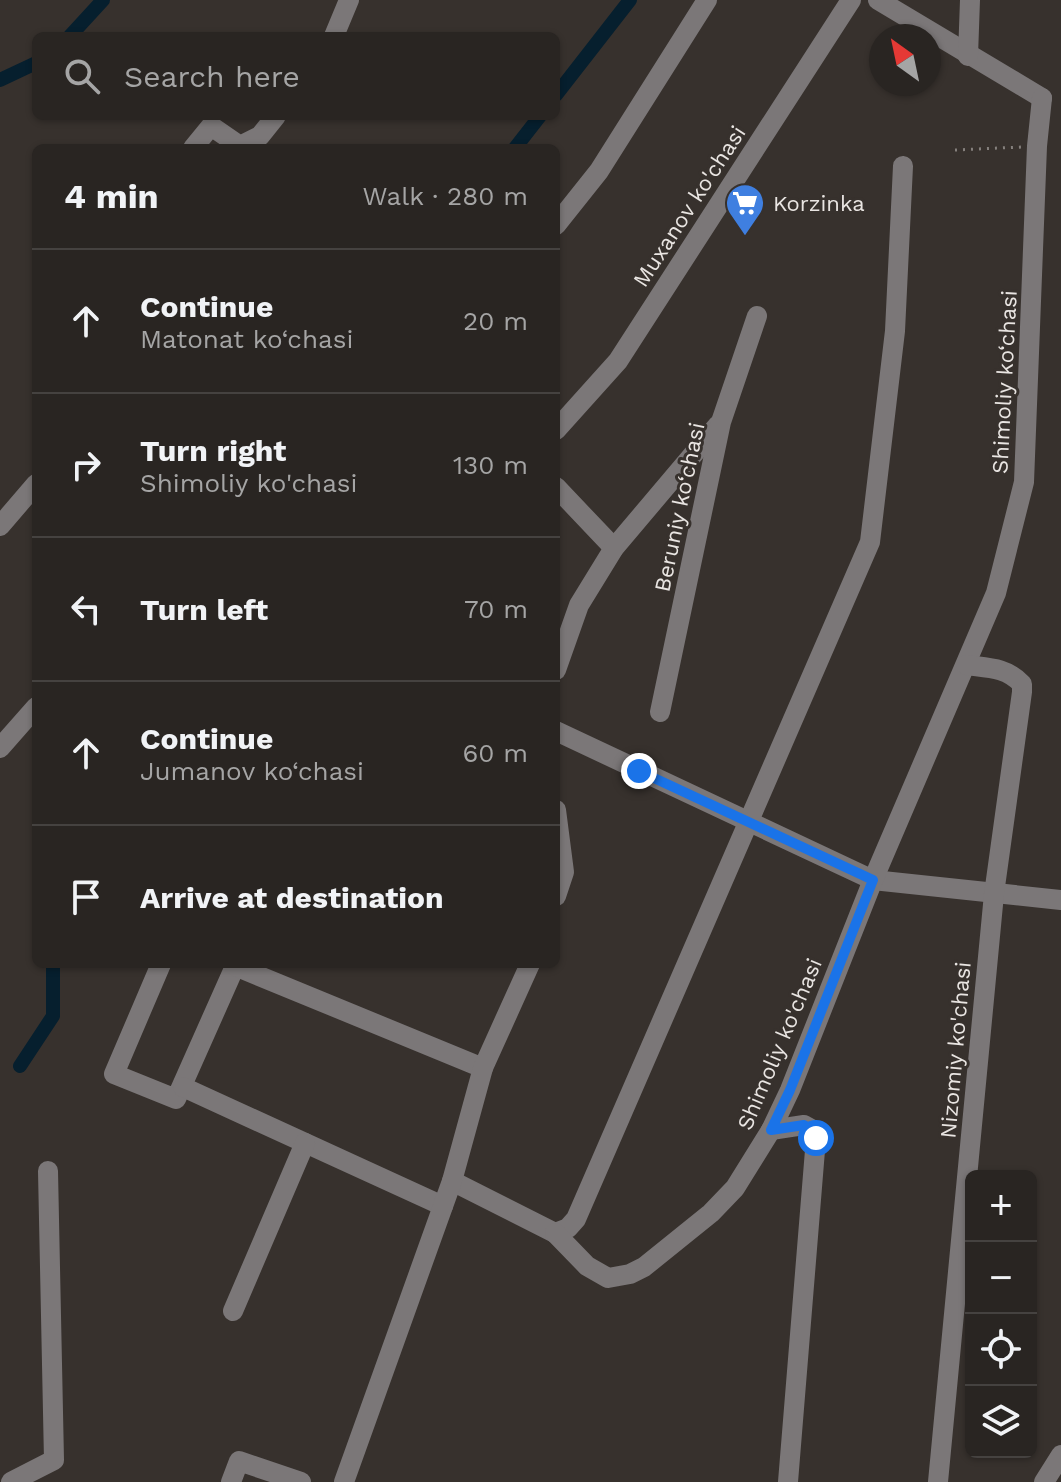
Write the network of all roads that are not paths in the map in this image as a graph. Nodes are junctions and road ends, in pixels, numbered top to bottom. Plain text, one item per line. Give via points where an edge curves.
1 (349, 0) edge
2 (707, 0) edge
3 (851, 0) edge
4 (878, 0) edge
5 (970, 0) edge
6 (336, 32) edge
7 (968, 56) junction
8 (1052, 98) edge
9 (273, 120) edge
10 (196, 144) edge
11 (237, 144) edge
12 (244, 144) edge
13 (903, 166) dead end
14 (560, 220) edge
15 (757, 316) dead end
16 (721, 422) junction
17 (560, 426) edge
18 (32, 489) edge
19 (560, 491) edge
20 (0, 526) edge
21 (614, 548) junction
22 (560, 659) edge
23 (966, 665) junction
24 (32, 712) edge
25 (660, 712) dead end
26 (560, 733) edge
27 (0, 748) edge
28 (747, 822) junction
29 (560, 841) edge
30 (873, 880) junction
31 (560, 884) edge
32 (994, 894) junction
33 (1061, 900) edge
34 (159, 968) edge
35 (235, 968) edge
36 (243, 968) edge
37 (528, 968) edge
38 (483, 1068) junction
39 (183, 1087) junction
40 (771, 1130) junction
41 (305, 1143) junction
42 (48, 1171) dead end
43 (452, 1181) junction
44 (443, 1206) junction
45 (555, 1233) junction
46 (233, 1311) dead end
47 (1061, 1455) edge
48 (11, 1482) edge
49 (231, 1482) edge
50 (301, 1482) edge
51 (344, 1482) edge
52 (788, 1482) edge
53 (938, 1482) edge
54 (1044, 1482) edge

1 - 6 street
2 - 14 street via 599,171
3 - 17 street, Muxanov ko'chasi via 618,361
4 - 7 street
5 - 7 street
7 - 8 street
8 - 23 street, Shimoliy ko‘chasi via 1037,146 1024,482 996,593
9 - 12 street via 260,136
10 - 11 street via 211,126
13 - 28 street via 895,331 870,542
15 - 16 street, Beruniy ko‘chasi
16 - 21 street
16 - 25 street, Beruniy ko‘chasi
18 - 20 street
19 - 21 street
21 - 22 street via 579,605
23 - 30 street, Shimoliy ko‘chasi
23 - 32 street, Nizomiy ko'chasi via 1001,669 1022,684
24 - 27 street
26 - 28 street
28 - 30 street
28 - 45 street via 576,1219
29 - 31 street
30 - 32 street
30 - 40 street, Shimoliy ko'chasi
32 - 33 street
32 - 53 street, Nizomiy ko'chasi
34 - 39 street via 114,1074 176,1099
35 - 39 street
36 - 38 street
37 - 38 street
38 - 43 street
39 - 41 street
40 - 45 street, Shimoliy ko'chasi via 735,1188 689,1231 630,1274 608,1278 587,1266
40 - 52 street via 804,1125 816,1138
41 - 44 street
41 - 46 street
42 - 48 street via 54,1460
43 - 44 street
43 - 45 street
44 - 51 street
47 - 54 street
49 - 50 street via 239,1461

